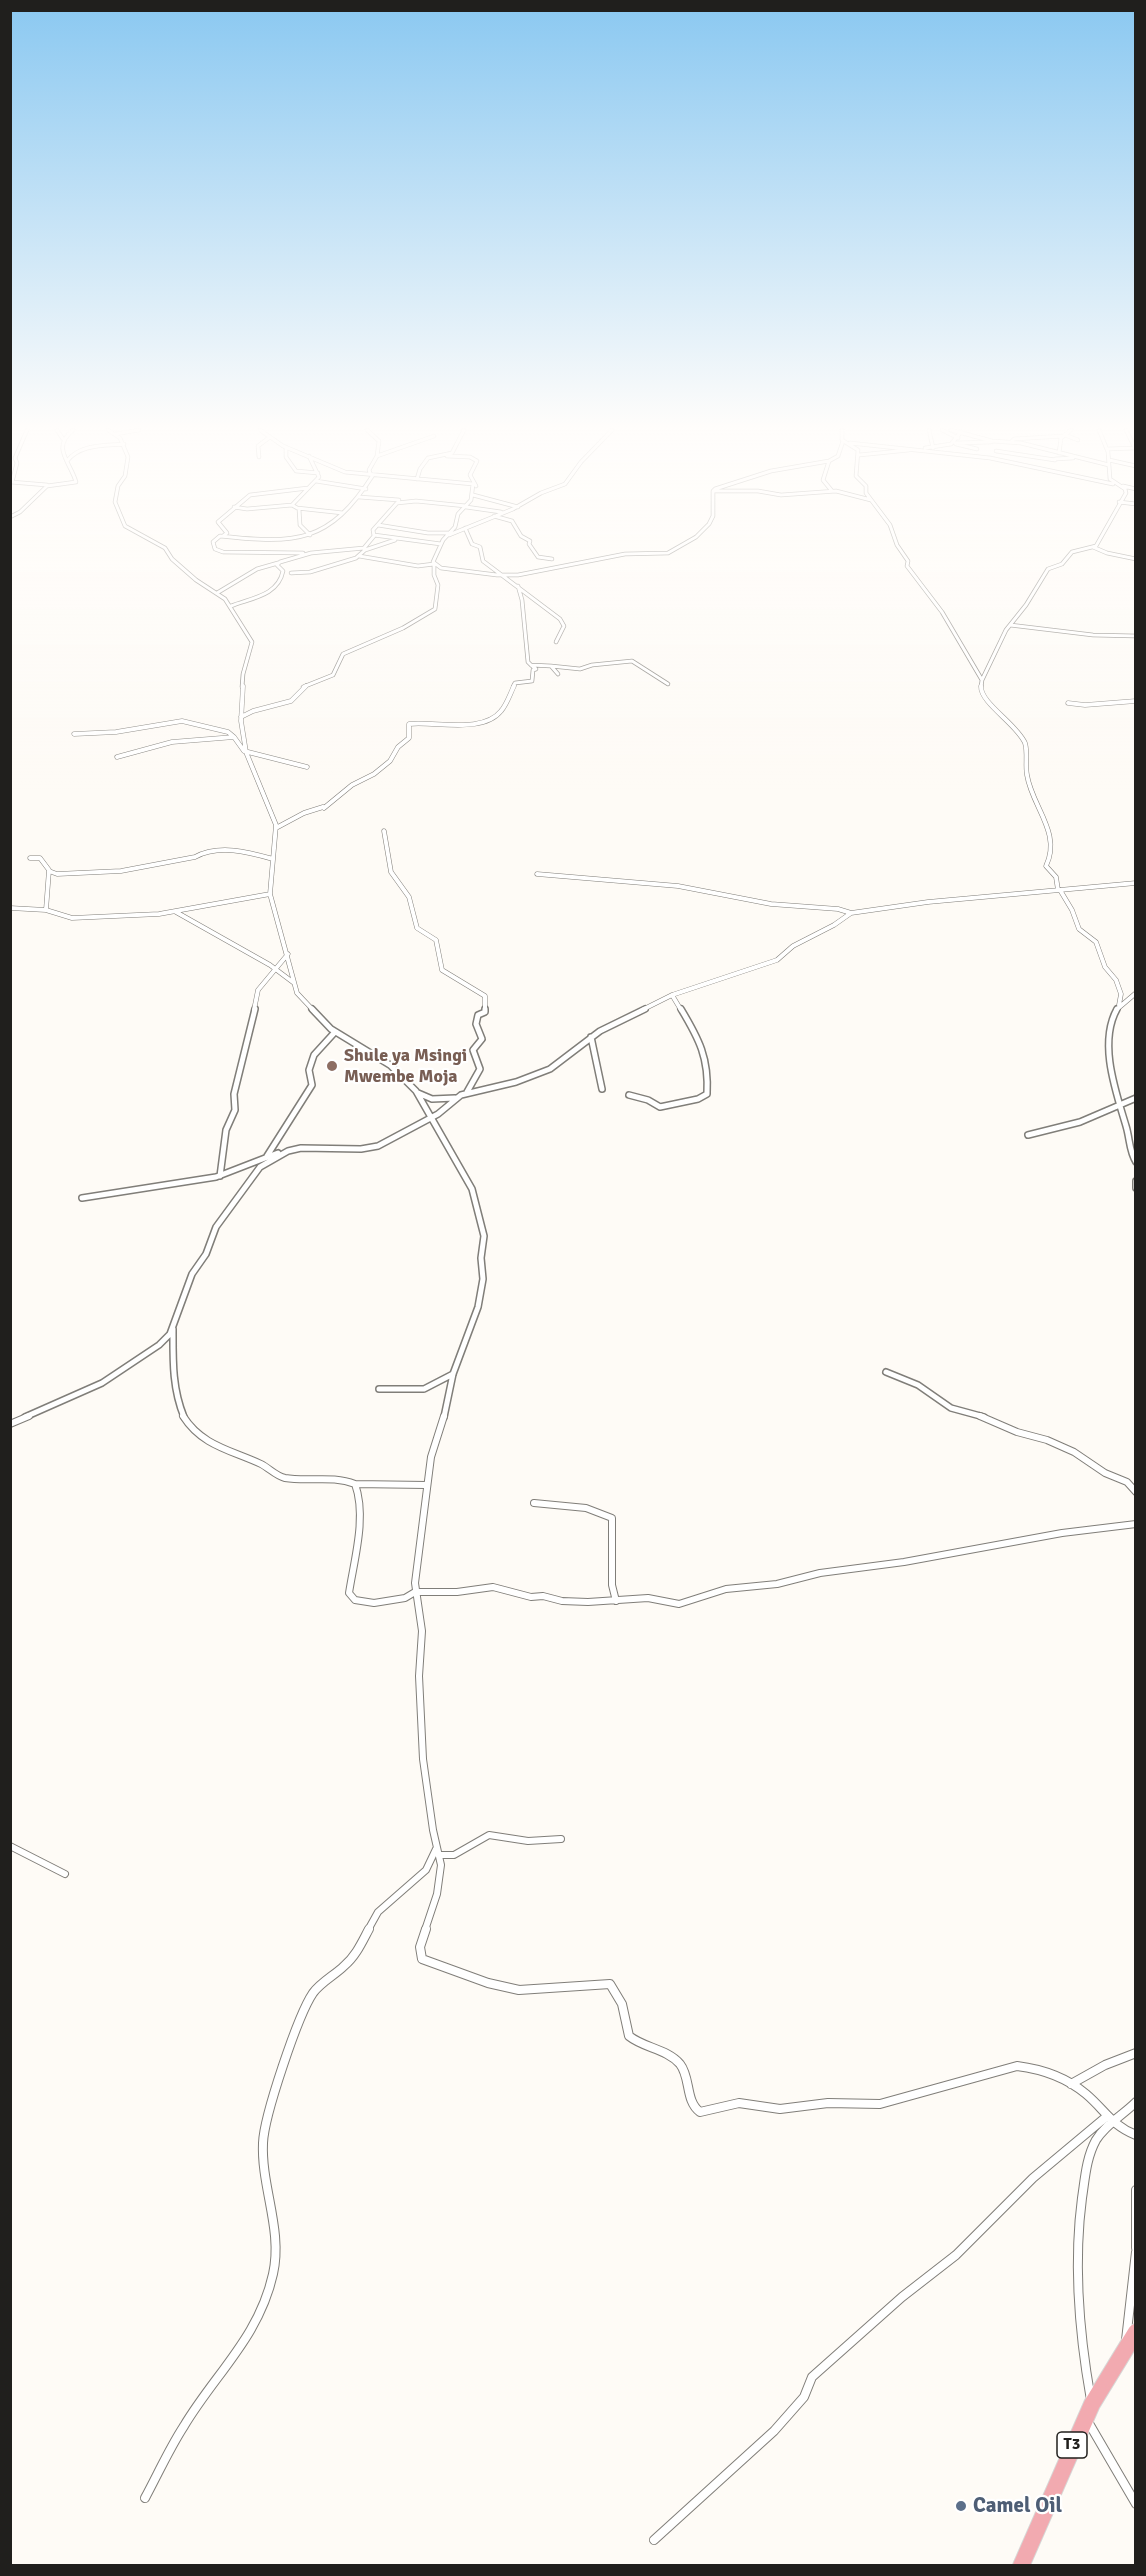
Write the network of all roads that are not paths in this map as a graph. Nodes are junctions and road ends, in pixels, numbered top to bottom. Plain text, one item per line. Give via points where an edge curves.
1 (167, 550) edge
2 (218, 550) edge
3 (339, 550) edge
4 (365, 550) edge
5 (440, 550) edge
6 (480, 550) edge
7 (533, 550) edge
8 (675, 550) edge
9 (901, 550) edge
10 (1075, 550) edge
11 (1100, 550) edge
12 (311, 553) junction
13 (359, 556) junction
14 (552, 559) dead end
15 (1136, 559) edge
16 (278, 564) junction
17 (568, 564) junction
18 (434, 565) junction
19 (579, 567) dead end
20 (291, 573) dead end
21 (501, 575) junction
22 (518, 586) junction
23 (217, 593) junction
24 (231, 606) junction
25 (1010, 625) junction
26 (1136, 636) edge
27 (556, 642) dead end
28 (531, 665) junction
29 (551, 666) junction
30 (558, 674) dead end
31 (982, 680) junction
32 (668, 684) dead end
33 (1136, 701) edge
34 (1068, 703) dead end
35 (241, 717) junction
36 (74, 734) dead end
37 (234, 737) junction
38 (246, 752) junction
39 (117, 757) dead end
40 (307, 767) dead end
41 (323, 808) joint
42 (276, 828) junction
43 (384, 831) dead end
44 (30, 858) dead end
45 (273, 859) junction
46 (49, 871) junction
47 (60, 874) junction
48 (537, 874) dead end
49 (49, 882) junction
50 (1136, 883) edge
51 (1059, 890) junction
52 (270, 894) junction
53 (10, 908) edge
54 (46, 910) junction
55 (176, 912) junction
56 (851, 913) junction
57 (288, 954) junction
58 (274, 970) junction
59 (294, 983) junction
60 (1136, 993) edge
61 (672, 995) junction
62 (1119, 1005) junction
63 (335, 1032) junction
64 (591, 1036) junction
65 (602, 1089) dead end
66 (416, 1091) junction
67 (467, 1092) junction
68 (629, 1095) dead end
69 (456, 1098) junction
70 (1136, 1098) edge
71 (1119, 1107) junction
72 (433, 1117) junction
73 (1028, 1135) dead end
74 (288, 1151) junction
75 (266, 1157) junction
76 (1136, 1162) edge
77 (220, 1176) junction
78 (1136, 1181) edge
79 (1136, 1188) edge
80 (82, 1198) dead end
81 (173, 1329) junction
82 (886, 1372) dead end
83 (453, 1374) junction
84 (379, 1389) dead end
85 (10, 1424) edge
86 (355, 1484) junction
87 (426, 1485) junction
88 (1136, 1492) edge
89 (534, 1503) dead end
90 (1136, 1524) edge
91 (415, 1592) junction
92 (616, 1601) junction
93 (561, 1839) dead end
94 (10, 1846) edge
95 (438, 1851) junction
96 (65, 1874) dead end
97 (1136, 2054) edge
98 (1071, 2084) junction
99 (1136, 2102) edge
100 (1108, 2120) junction
101 (1136, 2135) edge
102 (1136, 2190) edge
103 (1136, 2250) edge
104 (1136, 2332) edge
105 (1125, 2347) junction
106 (1088, 2411) junction
107 (145, 2498) dead end
108 (1136, 2504) edge
109 (654, 2540) dead end
110 (1021, 2565) edge

1 - 23 street via 184,570
2 - 12 street
3 - 12 street
4 - 13 street
5 - 18 street
6 - 21 street via 481,559
7 - 14 street via 538,557
8 - 17 street
9 - 31 street
10 - 25 street via 1062,564 1047,570
11 - 15 street
12 - 16 street
13 - 18 street
13 - 20 street via 310,572
16 - 23 street via 257,569
16 - 24 street via 283,578 275,589
17 - 19 street
17 - 21 street
18 - 21 street
18 - 35 street via 438,585 435,609 403,628 343,654 333,675 316,679 297,691 291,701
21 - 22 street
22 - 27 street via 560,619 564,626
22 - 28 street via 525,649
23 - 24 street
24 - 35 street via 252,642 243,674
25 - 26 street
25 - 31 street
28 - 29 street
28 - 41 street via 536,669 532,681 515,683 500,714 464,725 410,724 408,738 390,761
29 - 30 street
29 - 32 street via 580,669 632,662
31 - 51 street via 981,690 986,699 1013,725 1025,744 1027,777 1051,839 1052,854 1046,866 1056,877
33 - 34 street
35 - 38 street
36 - 37 street via 116,732 182,721 228,732
37 - 38 street
37 - 39 street via 172,742
38 - 40 street
38 - 42 street
41 - 42 street
42 - 45 street
43 - 67 street via 391,872 409,897 417,928 436,940 442,969 485,996 485,1012 478,1015 476,1023 482,1039 473,1050 480,1069
44 - 46 street via 40,858
45 - 47 street via 242,850 206,851 195,857 125,870
45 - 52 street
46 - 47 street
46 - 49 street
47 - 49 street
48 - 56 street via 686,886 725,897
49 - 54 street
50 - 51 street
51 - 56 street
51 - 62 street via 1079,929 1096,942 1105,967 1116,980 1121,994
52 - 55 street
52 - 57 street
53 - 54 street
54 - 55 street via 72,918
55 - 58 street via 196,920
56 - 61 street via 793,946 777,960
57 - 58 street
57 - 59 street
58 - 59 street
58 - 77 street via 258,990 233,1097 235,1110 229,1117 221,1152
59 - 63 street via 302,1000
60 - 62 street
61 - 64 street
61 - 68 street via 699,1038 708,1071 707,1094 660,1107
62 - 71 street via 1111,1024 1110,1041
63 - 66 street via 390,1065
63 - 75 street via 314,1055 309,1070 312,1085
64 - 65 street
64 - 67 street via 550,1069
66 - 69 street via 432,1099
66 - 72 street
67 - 69 street
69 - 72 street
70 - 71 street
71 - 73 street
71 - 76 street via 1130,1153
72 - 74 street via 372,1148
72 - 83 street via 472,1189 484,1240 478,1307
74 - 75 street
74 - 81 street via 261,1167 216,1227 206,1254 189,1281
75 - 77 street
77 - 80 street
78 - 79 street
81 - 85 street via 159,1345 102,1383
81 - 86 street via 177,1403 201,1437 216,1449 267,1467 279,1476
82 - 88 street via 918,1385 951,1408 1074,1452 1105,1473 1127,1482
83 - 84 street via 424,1389
83 - 87 street
86 - 87 street
86 - 91 street via 360,1496 351,1598 374,1603 405,1598
87 - 91 street
89 - 92 street via 595,1511 612,1518 612,1585
90 - 92 street via 820,1573 777,1584 726,1589 679,1604 648,1598
91 - 92 street via 493,1587 562,1601
91 - 95 street via 422,1631 419,1668 423,1759
93 - 95 street via 528,1841 489,1835 454,1855
94 - 96 street
95 - 98 street via 441,1865 420,1947 422,1959 519,1990 610,1984 622,2004 629,2036 679,2062 698,2111 739,2103 780,2109 828,2103 880,2104 1016,2065
95 - 107 street via 426,1870 378,1912 355,1955 315,1990 303,2009 263,2142 275,2228 273,2275 250,2334 184,2425
97 - 98 street via 1105,2065
98 - 100 street via 1088,2095
99 - 100 street
100 - 101 street
100 - 106 street via 1088,2160 1078,2217 1077,2272
100 - 109 street via 1033,2178 956,2255 902,2296 812,2377 804,2397 774,2431
102 - 103 street
103 - 105 street
104 - 105 highway, T3
105 - 106 highway, T3
106 - 108 street
106 - 110 highway, T3

